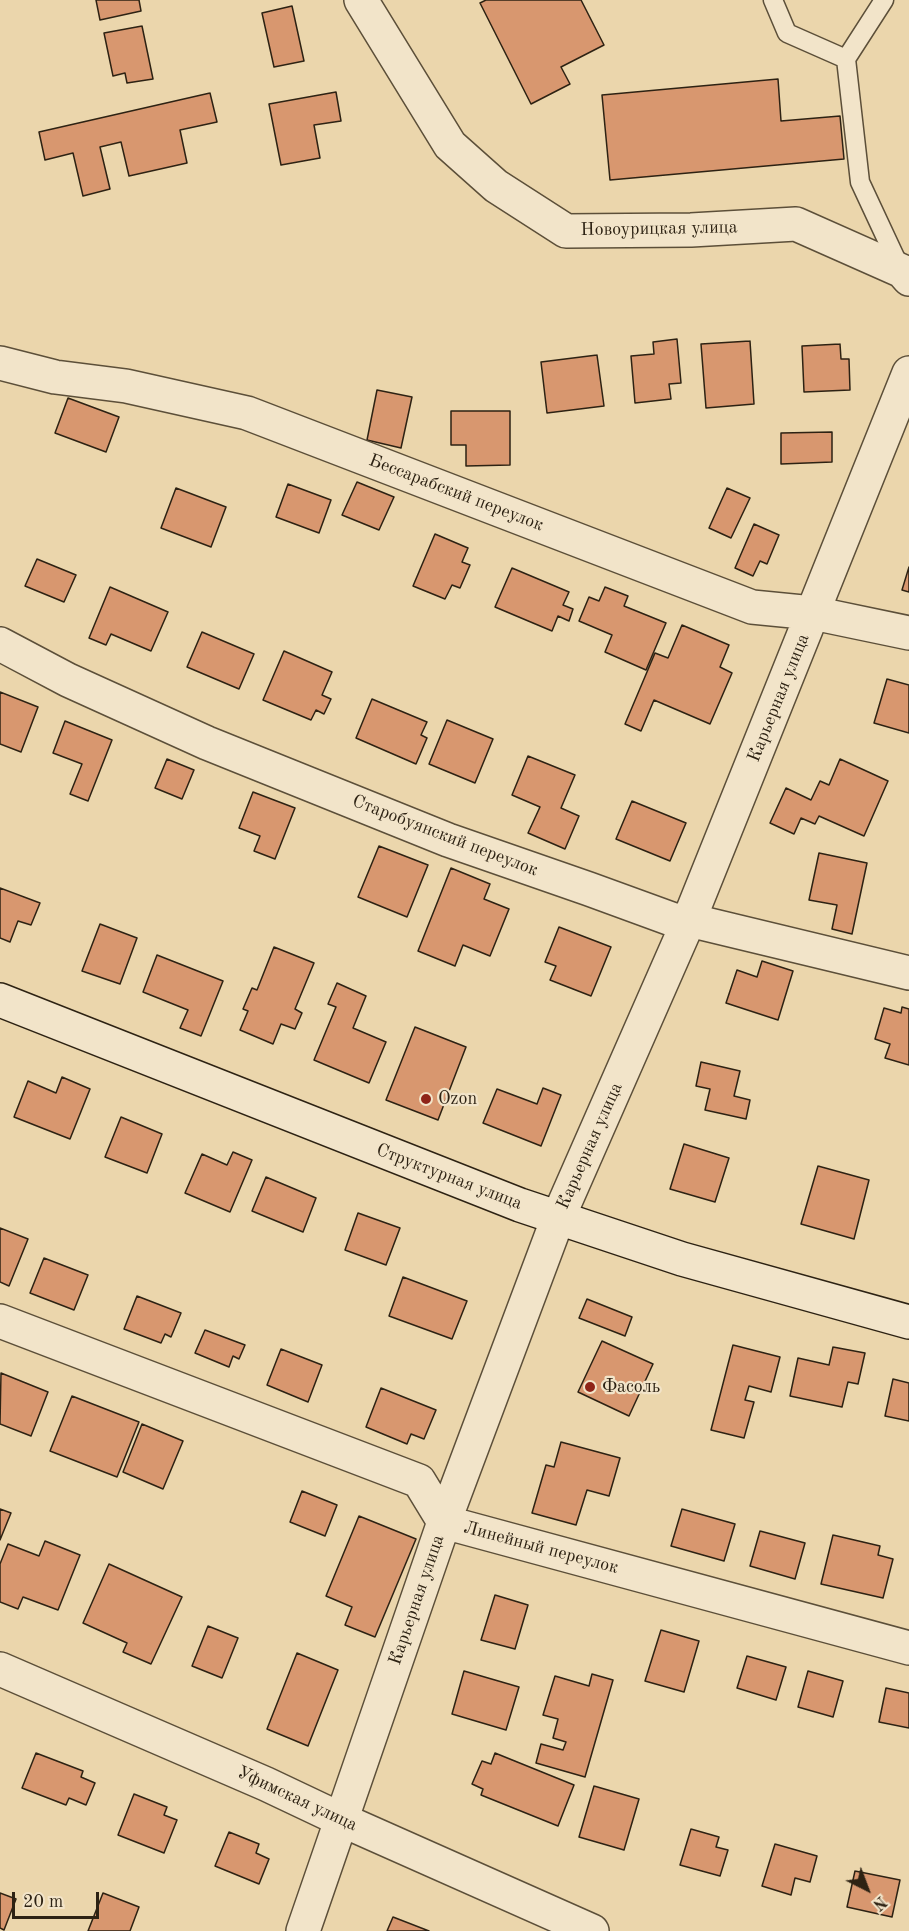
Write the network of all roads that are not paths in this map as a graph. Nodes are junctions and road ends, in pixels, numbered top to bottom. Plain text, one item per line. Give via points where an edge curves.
1 (361, 0) edge
2 (773, 0) edge
3 (884, 0) edge
4 (846, 59) junction
5 (905, 275) edge
6 (0, 363) edge
7 (909, 373) edge
8 (813, 614) junction
9 (909, 633) edge
10 (0, 644) edge
11 (689, 921) junction
12 (909, 973) edge
13 (0, 1000) edge
14 (558, 1218) junction
15 (0, 1321) edge
16 (909, 1322) edge
17 (444, 1522) junction
18 (909, 1648) edge
19 (0, 1669) edge
20 (342, 1820) junction
21 (303, 1931) edge
22 (592, 1931) edge

1 - 5 street, Новоурицкая улица via 450,145 496,186 566,231 796,224
2 - 4 lane via 787,33
3 - 4 lane
4 - 5 lane via 860,182
6 - 8 street, Бессарабский переулок via 55,378 126,386 247,412 752,607
7 - 8 street, Карьерная улица
8 - 9 street, Бессарабский переулок
8 - 11 street, Карьерная улица
10 - 11 street, Старобуянский переулок via 68,680 305,783 448,840 674,921
11 - 12 street, Старобуянский переулок
11 - 14 street, Карьерная улица
13 - 14 street, Структурная улица via 447,1178
14 - 16 street, Структурная улица via 682,1259
14 - 17 street, Карьерная улица
15 - 17 street, Линейный переулок via 419,1481
17 - 18 street, Линейный переулок
17 - 20 street, Карьерная улица
19 - 20 street, Уфимская улица
20 - 21 street, Карьерная улица
20 - 22 street, Уфимская улица

